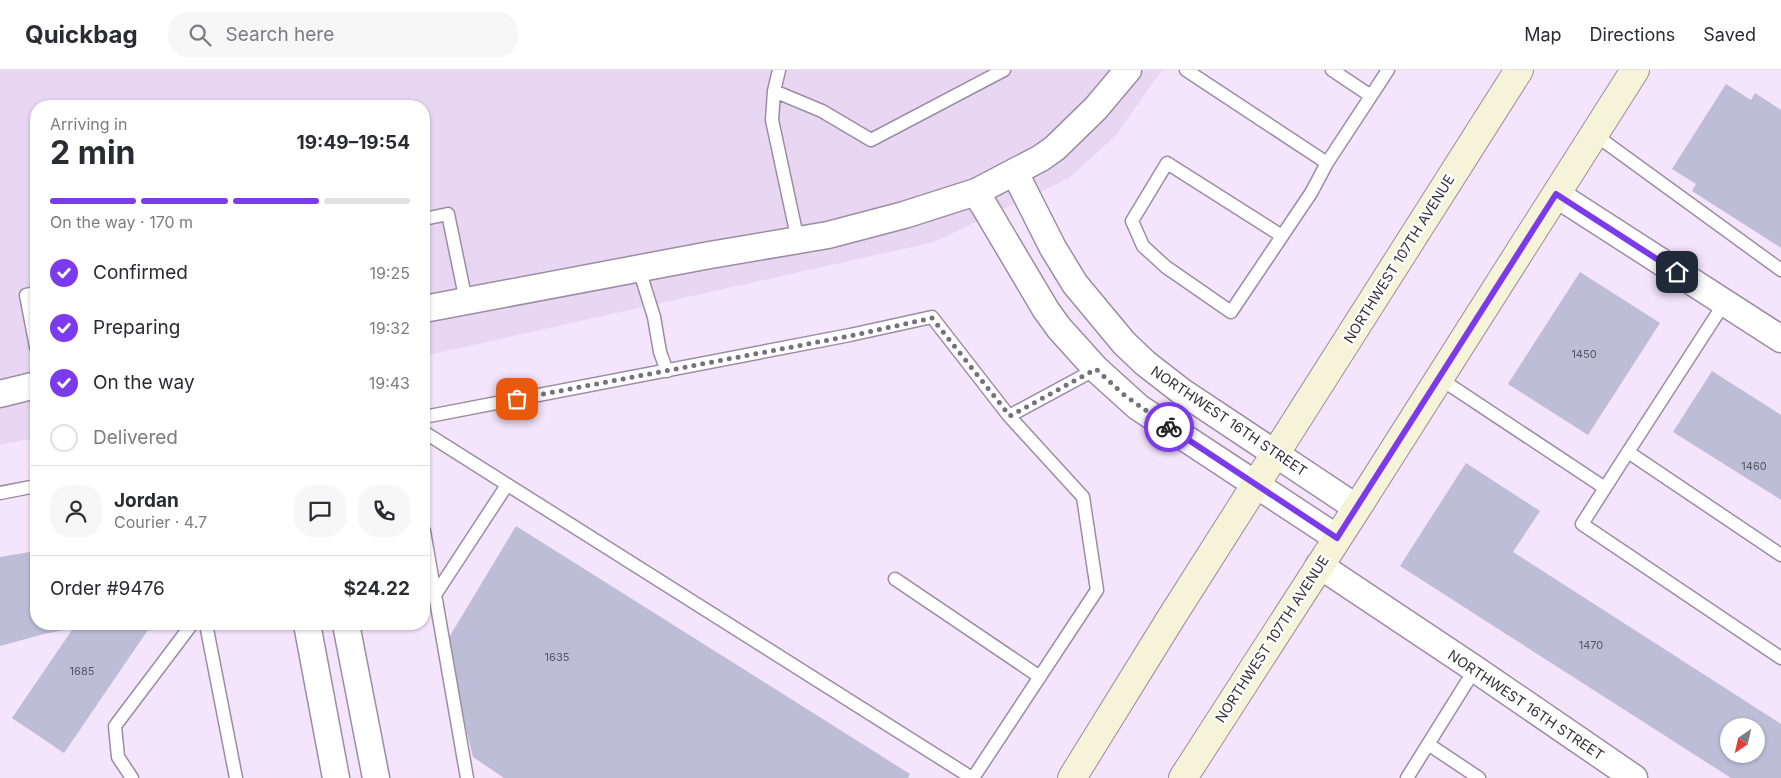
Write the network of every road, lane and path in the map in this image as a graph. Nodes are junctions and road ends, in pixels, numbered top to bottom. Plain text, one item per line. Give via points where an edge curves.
1 (779, 70) edge
2 (1004, 70) edge
3 (1128, 70) edge
4 (1186, 70) edge
5 (1332, 70) edge
6 (1388, 70) edge
7 (1519, 70) edge
8 (1635, 70) edge
9 (774, 91) junction
10 (1371, 96) junction
11 (1594, 134) junction
12 (1327, 163) junction
13 (1015, 172) junction
14 (976, 192) junction
15 (1556, 194) junction
16 (430, 218) edge
17 (1282, 236) junction
18 (798, 241) junction
19 (639, 269) junction
20 (1781, 270) edge
21 (30, 294) edge
22 (466, 301) junction
23 (1725, 302) junction
24 (430, 308) edge
25 (30, 315) edge
26 (1781, 339) edge
27 (1096, 369) junction
28 (667, 371) junction
29 (1439, 378) junction
30 (30, 386) edge
31 (0, 394) edge
32 (430, 416) edge
33 (1010, 416) junction
34 (430, 436) edge
35 (1628, 452) junction
36 (1276, 454) junction
37 (1257, 484) junction
38 (507, 485) junction
39 (30, 487) edge
40 (1604, 488) junction
41 (0, 493) edge
42 (1357, 508) junction
43 (1337, 538) junction
44 (1781, 555) edge
45 (1318, 565) junction
46 (430, 566) edge
47 (895, 579) dead end
48 (435, 595) junction
49 (187, 630) edge
50 (207, 630) edge
51 (308, 630) edge
52 (347, 630) edge
53 (1781, 658) edge
54 (1475, 669) junction
55 (1040, 677) junction
56 (1428, 744) junction
57 (132, 778) edge
58 (236, 778) edge
59 (336, 778) edge
60 (376, 778) edge
61 (467, 778) edge
62 (973, 778) edge
63 (1072, 778) edge
64 (1183, 778) edge
65 (1407, 778) edge
66 (1479, 778) edge
67 (1634, 778) edge

1 - 9 lane
2 - 9 lane via 871,140 822,111
3 - 13 street via 1096,108 1055,148
4 - 12 lane
5 - 10 lane
6 - 10 lane
7 - 36 main road, NORTHWEST 107TH AVENUE
8 - 11 main road, NORTHWEST 107TH AVENUE
9 - 18 lane via 772,120
10 - 12 lane
11 - 15 main road, NORTHWEST 107TH AVENUE
11 - 20 lane
12 - 17 lane via 1312,193
13 - 14 street
13 - 36 street, NORTHWEST 16TH STREET via 1075,284 1124,344 1175,386
14 - 18 street via 888,220
14 - 27 street via 1046,310
15 - 23 street
15 - 29 main road, NORTHWEST 107TH AVENUE
16 - 22 lane via 448,214
17 - 17 lane via 1231,312 1166,268 1143,246 1132,221 1168,163
18 - 19 street
19 - 22 street
19 - 28 lane
21 - 25 lane via 26,294
22 - 24 street
23 - 26 street
23 - 35 lane
27 - 33 lane
27 - 37 street via 1138,406
28 - 32 lane
28 - 33 lane via 932,318
29 - 40 lane
29 - 42 main road, NORTHWEST 107TH AVENUE
30 - 31 street
33 - 55 lane via 1083,497 1097,590
34 - 38 lane
35 - 40 lane
35 - 44 lane
36 - 37 main road, NORTHWEST 107TH AVENUE
36 - 42 street, NORTHWEST 16TH STREET
37 - 43 street
37 - 63 main road, NORTHWEST 107TH AVENUE
38 - 48 lane
38 - 62 lane
39 - 41 lane
40 - 53 lane via 1582,524
42 - 43 main road, NORTHWEST 107TH AVENUE
43 - 45 main road, NORTHWEST 107TH AVENUE
45 - 54 street, NORTHWEST 16TH STREET
45 - 64 main road, NORTHWEST 107TH AVENUE
46 - 48 lane
47 - 55 lane
48 - 61 lane
49 - 57 lane via 115,726 118,757
50 - 58 lane
51 - 59 street
52 - 60 street
54 - 56 lane
54 - 67 street, NORTHWEST 16TH STREET
55 - 62 lane
56 - 65 lane
56 - 66 lane

